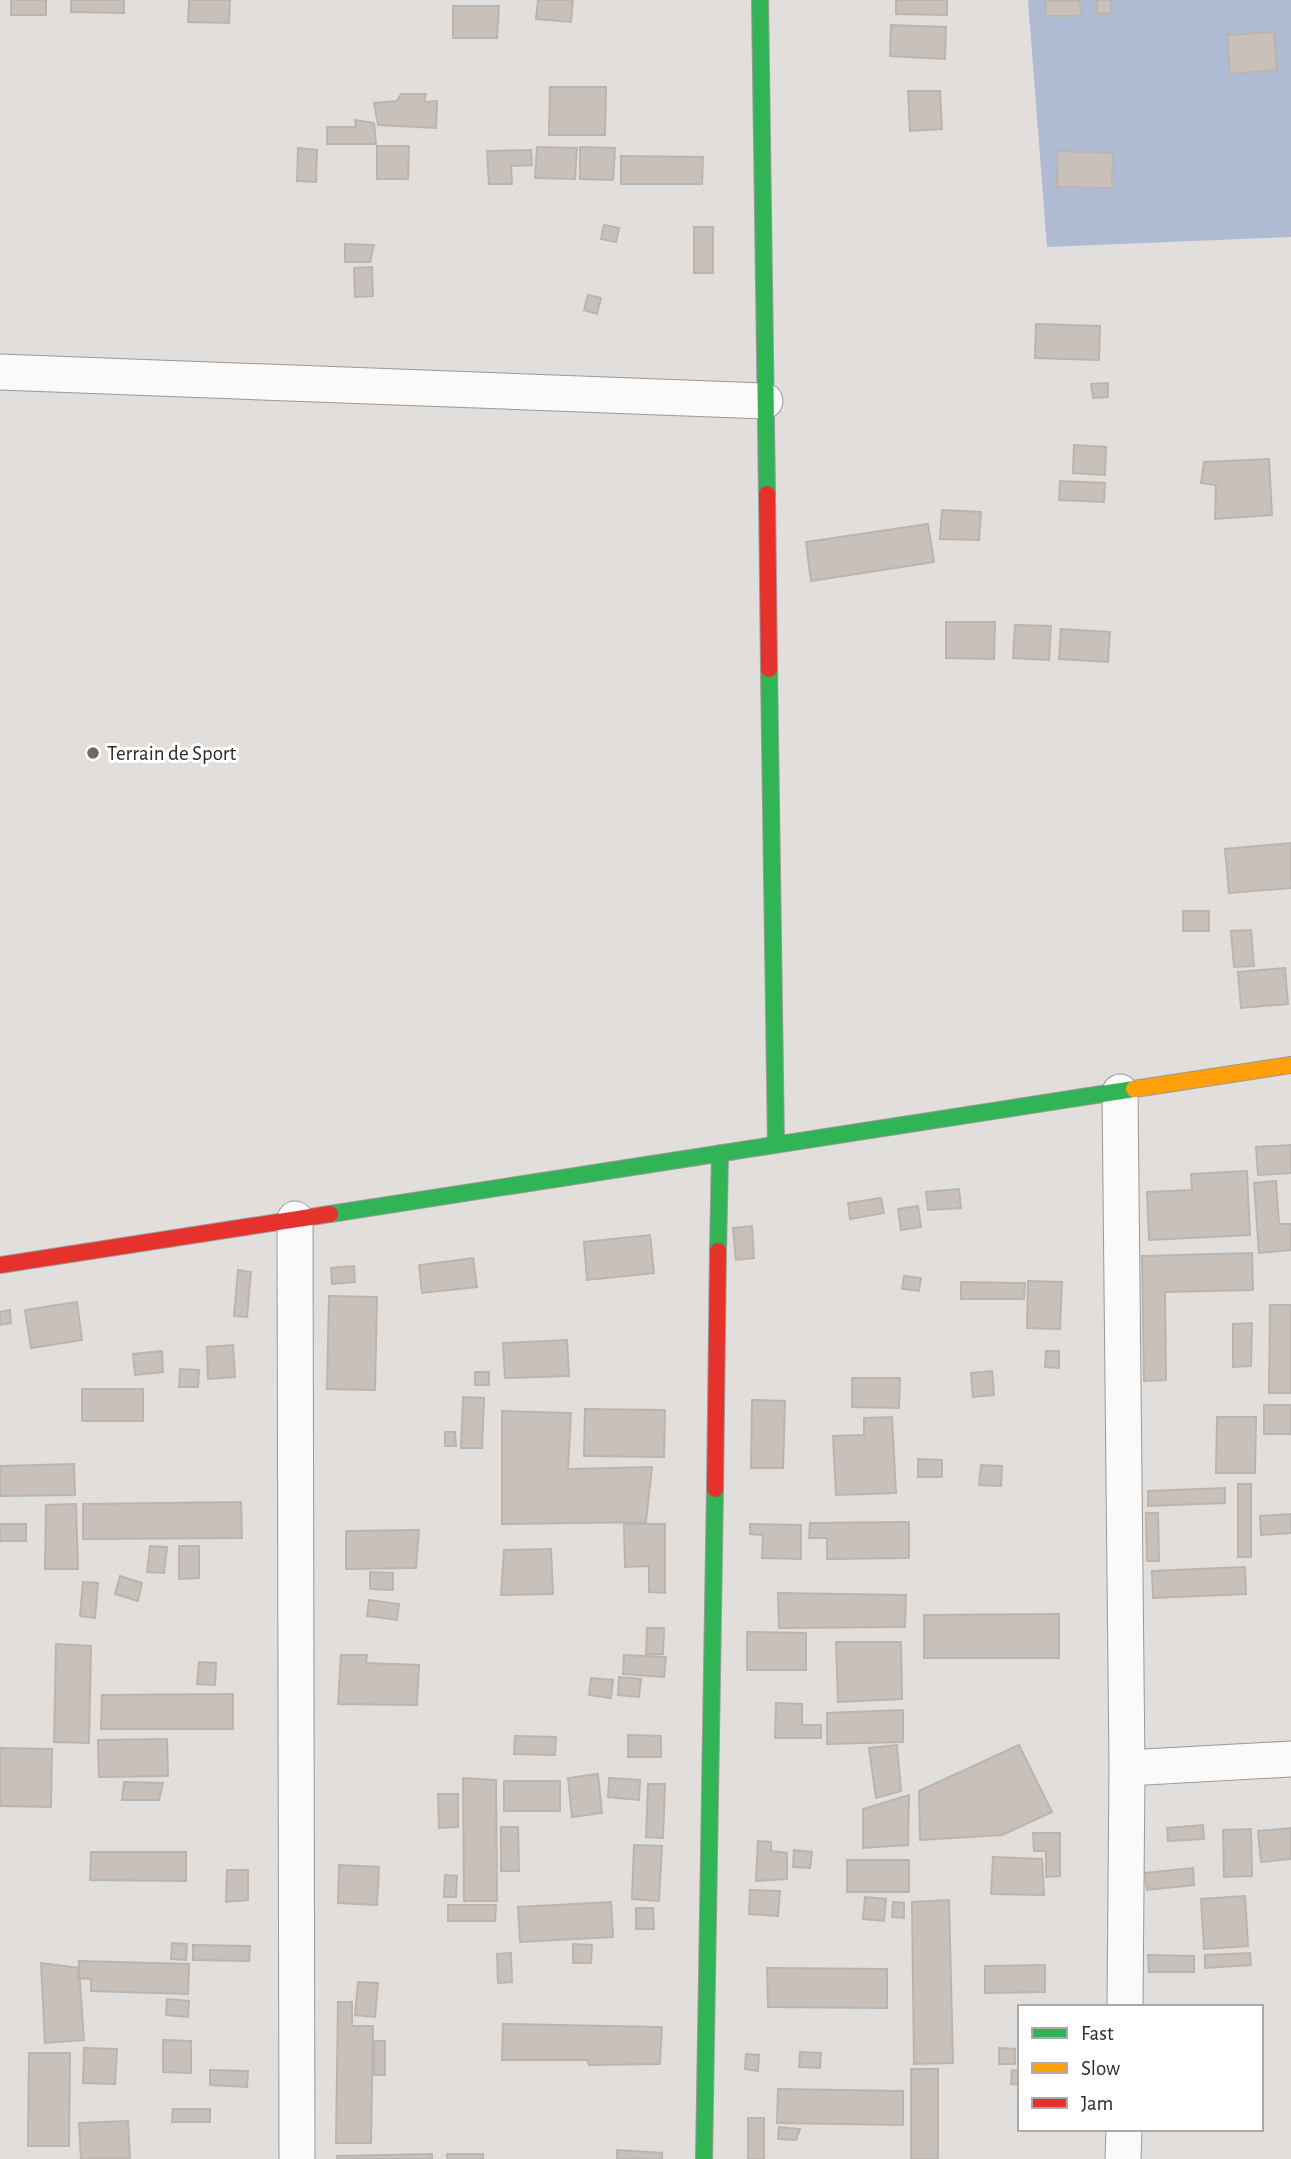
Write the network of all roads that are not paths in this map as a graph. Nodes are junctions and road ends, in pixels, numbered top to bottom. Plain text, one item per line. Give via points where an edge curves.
1 (760, 0) edge
2 (0, 372) edge
3 (765, 401) junction
4 (1291, 1065) edge
5 (1120, 1092) junction
6 (776, 1144) junction
7 (720, 1153) junction
8 (295, 1219) junction
9 (0, 1265) edge
10 (1291, 1759) edge
11 (1127, 1768) junction
12 (1125, 2005) edge
13 (1124, 2131) edge
14 (297, 2159) edge
15 (704, 2159) edge
16 (1124, 2159) edge

1 - 3 street
2 - 3 street
3 - 6 street
4 - 5 street
5 - 6 street
5 - 11 street
6 - 7 street
7 - 8 street
7 - 15 street
8 - 9 street
8 - 14 street
10 - 11 street
11 - 12 street
13 - 16 street

